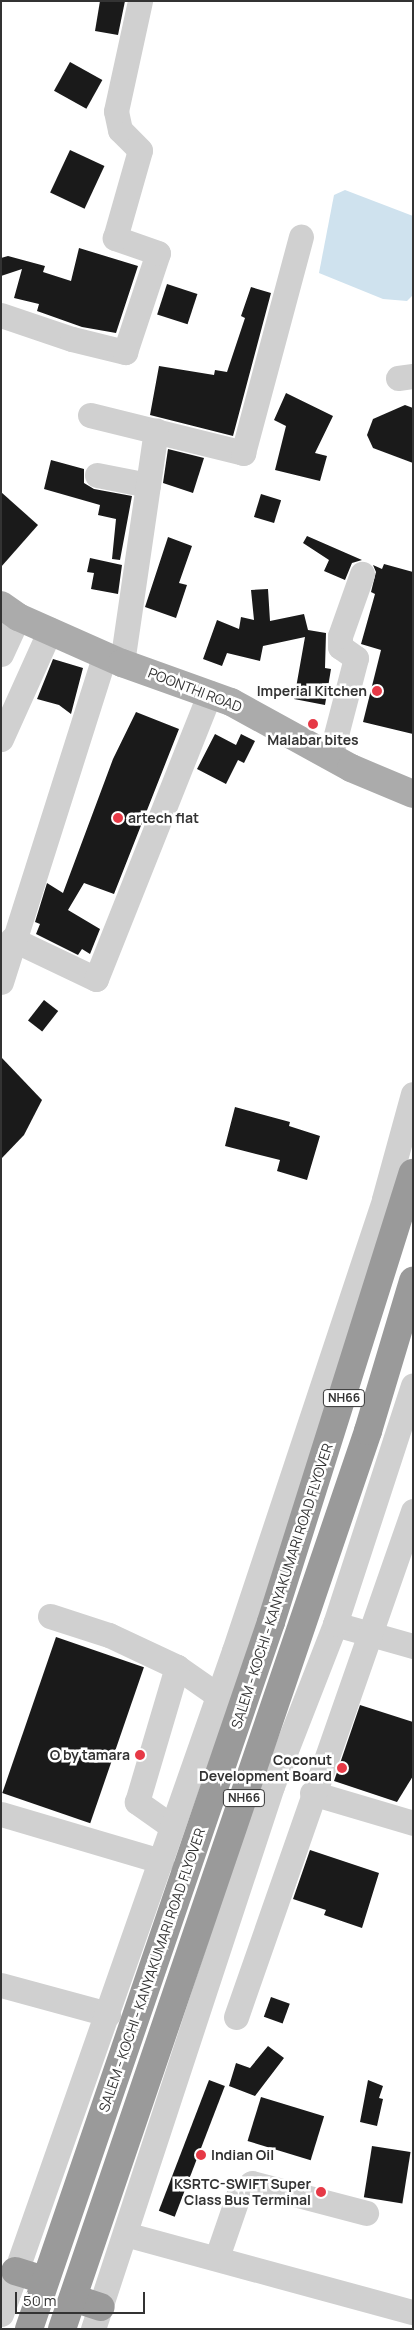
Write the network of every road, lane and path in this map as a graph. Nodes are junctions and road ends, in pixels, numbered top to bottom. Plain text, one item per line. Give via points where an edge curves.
1 (140, 1) edge
2 (301, 237) dead end
3 (1, 315) edge
4 (90, 415) dead end
5 (156, 430) junction
6 (96, 475) dead end
7 (148, 485) junction
8 (362, 574) dead end
9 (10, 611) edge
10 (50, 630) junction
11 (1, 654) edge
12 (113, 659) junction
13 (210, 693) junction
14 (1, 740) edge
15 (331, 754) junction
16 (413, 773) edge
17 (413, 794) edge
18 (12, 939) junction
19 (1, 982) edge
20 (413, 1094) edge
21 (413, 1173) edge
22 (413, 1281) edge
23 (413, 1385) edge
24 (413, 1511) edge
25 (50, 1616) dead end
26 (335, 1624) junction
27 (371, 1633) junction
28 (413, 1646) edge
29 (177, 1667) junction
30 (217, 1695) junction
31 (312, 1793) junction
32 (1, 1814) edge
33 (413, 1823) edge
34 (171, 1826) junction
35 (161, 1861) junction
36 (1, 1985) edge
37 (108, 2014) junction
38 (236, 2017) dead end
39 (366, 2213) dead end
40 (125, 2234) junction
41 (217, 2257) junction
42 (15, 2271) junction
43 (44, 2280) junction
44 (73, 2298) junction
45 (413, 2312) edge
46 (1, 2314) edge
47 (97, 2318) edge
48 (29, 2329) edge
49 (62, 2329) edge

1 - 3 street via 116,110 120,130 140,150 115,238 158,254 125,352 72,339
2 - 5 street via 243,453
4 - 5 street
5 - 7 street
6 - 7 street
7 - 12 street
8 - 15 street via 340,636 340,647 356,658
9 - 10 main road, POONTHI ROAD
9 - 11 street
10 - 12 main road, POONTHI ROAD
10 - 14 street
12 - 13 main road, POONTHI ROAD
12 - 18 street
13 - 15 main road, POONTHI ROAD
13 - 18 street via 96,979
15 - 16 main road via 356,751
15 - 17 main road, POONTHI ROAD via 351,768
18 - 19 street
20 - 30 street via 384,1199
21 - 43 highway, SALEM - KOCHI - KANYAKUMARI ROAD FLYOVER / NH66 via 271,1622
22 - 44 highway, SALEM - KOCHI - KANYAKUMARI ROAD FLYOVER / NH66 via 368,1431
23 - 26 street
24 - 27 street
25 - 29 street via 108,1635
26 - 27 street
26 - 40 street via 272,1786
27 - 28 street
27 - 31 street
29 - 30 street
29 - 34 street via 137,1802
30 - 34 street
31 - 33 street
31 - 38 street
32 - 35 street
34 - 35 street
35 - 37 street
36 - 37 street
37 - 42 street
39 - 41 street via 252,2183 239,2193
40 - 41 street
40 - 47 street
41 - 45 street
42 - 43 highway
42 - 46 street
43 - 48 highway, NH66
44 - 47 highway
44 - 49 highway, NH66

